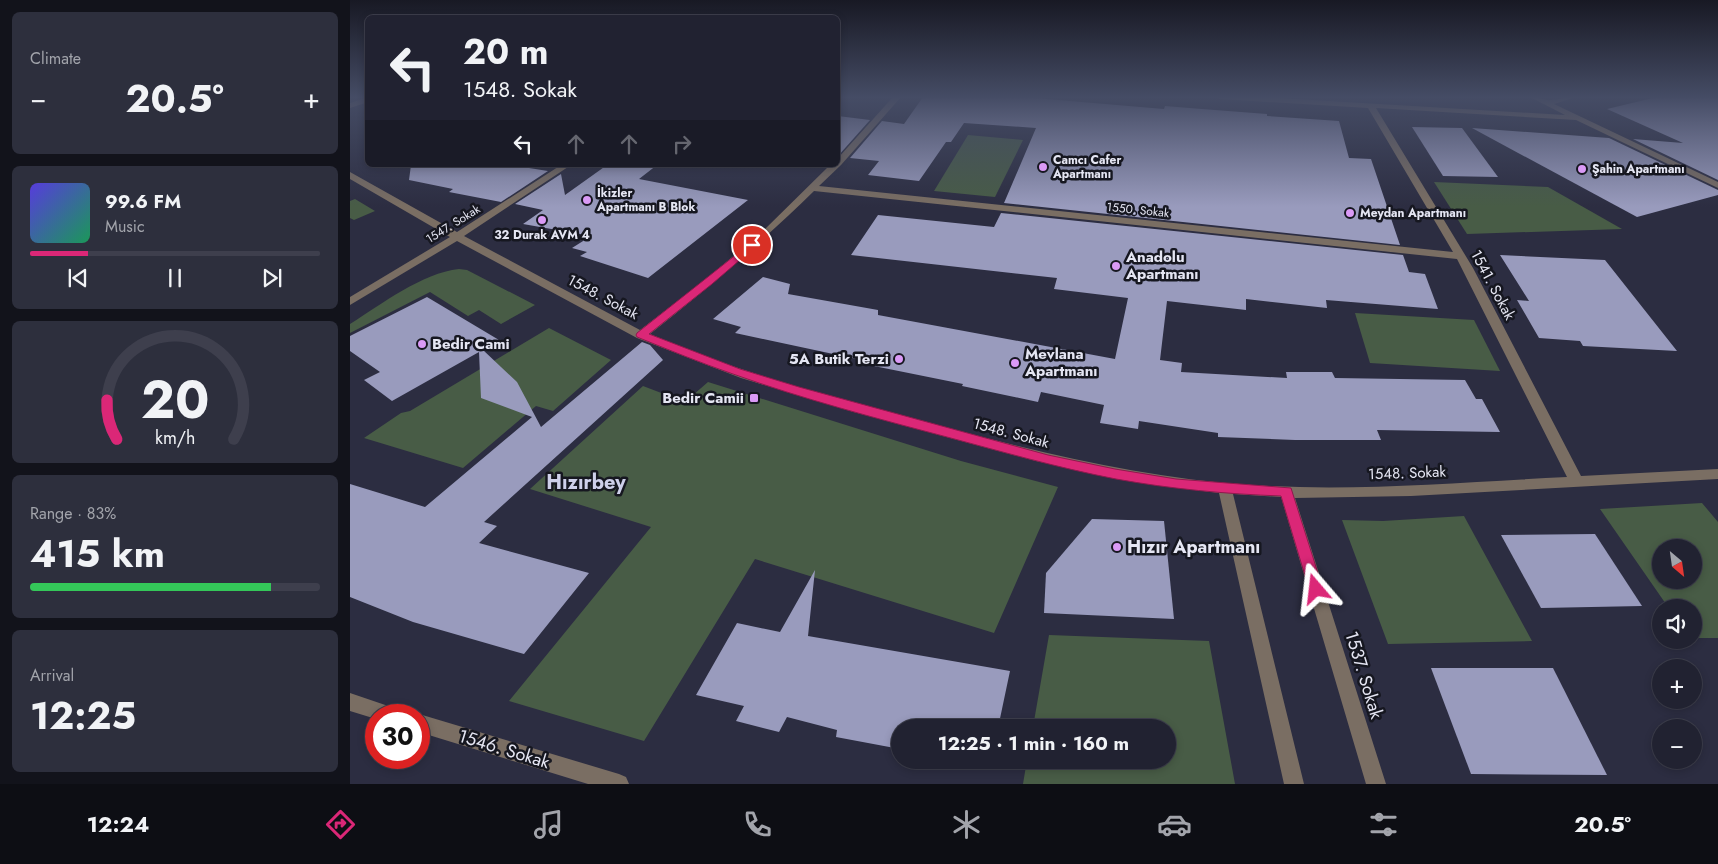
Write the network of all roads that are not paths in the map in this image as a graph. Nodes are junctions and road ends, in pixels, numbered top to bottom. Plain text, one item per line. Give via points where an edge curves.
1 (864, 134) edge
2 (1388, 134) edge
3 (1611, 134) edge
4 (840, 160) edge
5 (564, 167) edge
6 (833, 167) edge
7 (350, 175) edge
8 (1718, 185) edge
9 (813, 188) junction
10 (456, 237) junction
11 (1461, 256) junction
12 (350, 302) edge
13 (641, 335) junction
14 (1718, 474) edge
15 (1577, 482) junction
16 (1225, 489) junction
17 (1286, 491) junction
18 (350, 702) edge
19 (365, 707) edge
20 (430, 726) edge
21 (619, 784) edge
22 (1294, 784) edge
23 (1376, 784) edge

1 - 4 street
2 - 11 street, 1541. Sokak
3 - 8 street
5 - 10 street, 1547. Sokak
6 - 9 street
7 - 10 street, 1548. Sokak
9 - 11 street, 1550. Sokak
9 - 13 street via 709,282
10 - 12 street, 1547. Sokak
10 - 13 street, 1548. Sokak
11 - 15 street, 1541. Sokak
13 - 16 street, 1548. Sokak via 736,372 795,390 1048,459 1115,474
14 - 15 street, 1548. Sokak
15 - 17 street, 1548. Sokak via 1395,491
16 - 17 street, 1548. Sokak
16 - 22 street
17 - 23 street, 1537. Sokak
18 - 19 street
20 - 21 street, 1546. Sokak

